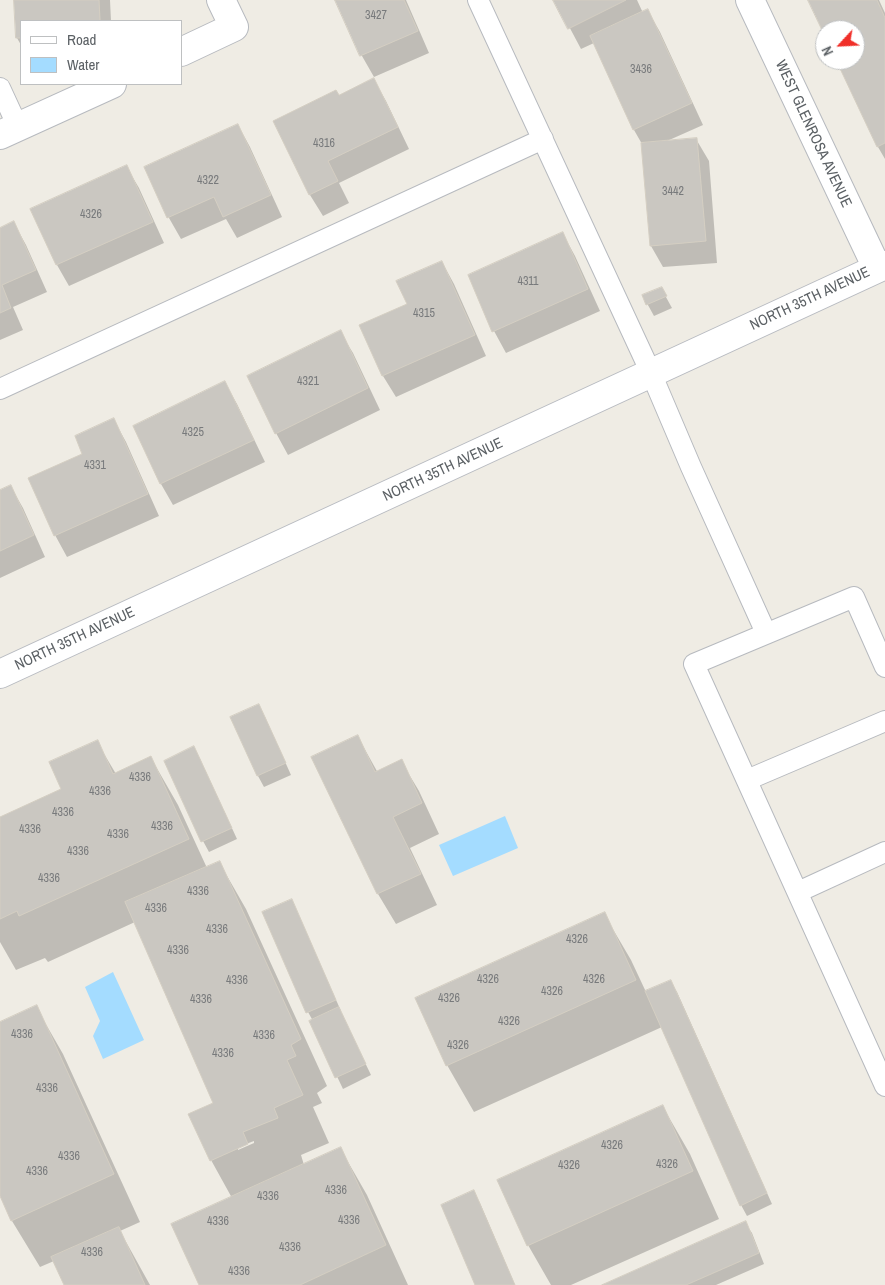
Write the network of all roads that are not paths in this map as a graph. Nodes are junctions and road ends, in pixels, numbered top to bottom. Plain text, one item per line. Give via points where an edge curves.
1 (221, 0) edge
2 (478, 0) edge
3 (750, 0) edge
4 (182, 52) edge
5 (110, 85) edge
6 (0, 88) edge
7 (9, 131) edge
8 (543, 139) junction
9 (881, 267) edge
10 (651, 373) junction
11 (0, 389) edge
12 (766, 633) junction
13 (885, 667) edge
14 (0, 674) edge
15 (885, 721) edge
16 (747, 780) junction
17 (885, 852) edge
18 (798, 892) junction
19 (885, 1086) edge

1 - 4 main road via 234,28
2 - 8 lane
3 - 9 main road, WEST GLENROSA AVENUE
5 - 7 main road
6 - 7 lane
8 - 10 lane
8 - 11 lane
9 - 10 main road, NORTH 35TH AVENUE
10 - 12 lane
10 - 14 main road, NORTH 35TH AVENUE
12 - 13 lane via 854,597
12 - 16 lane via 694,664
15 - 16 lane
16 - 18 lane
17 - 18 lane
18 - 19 lane

